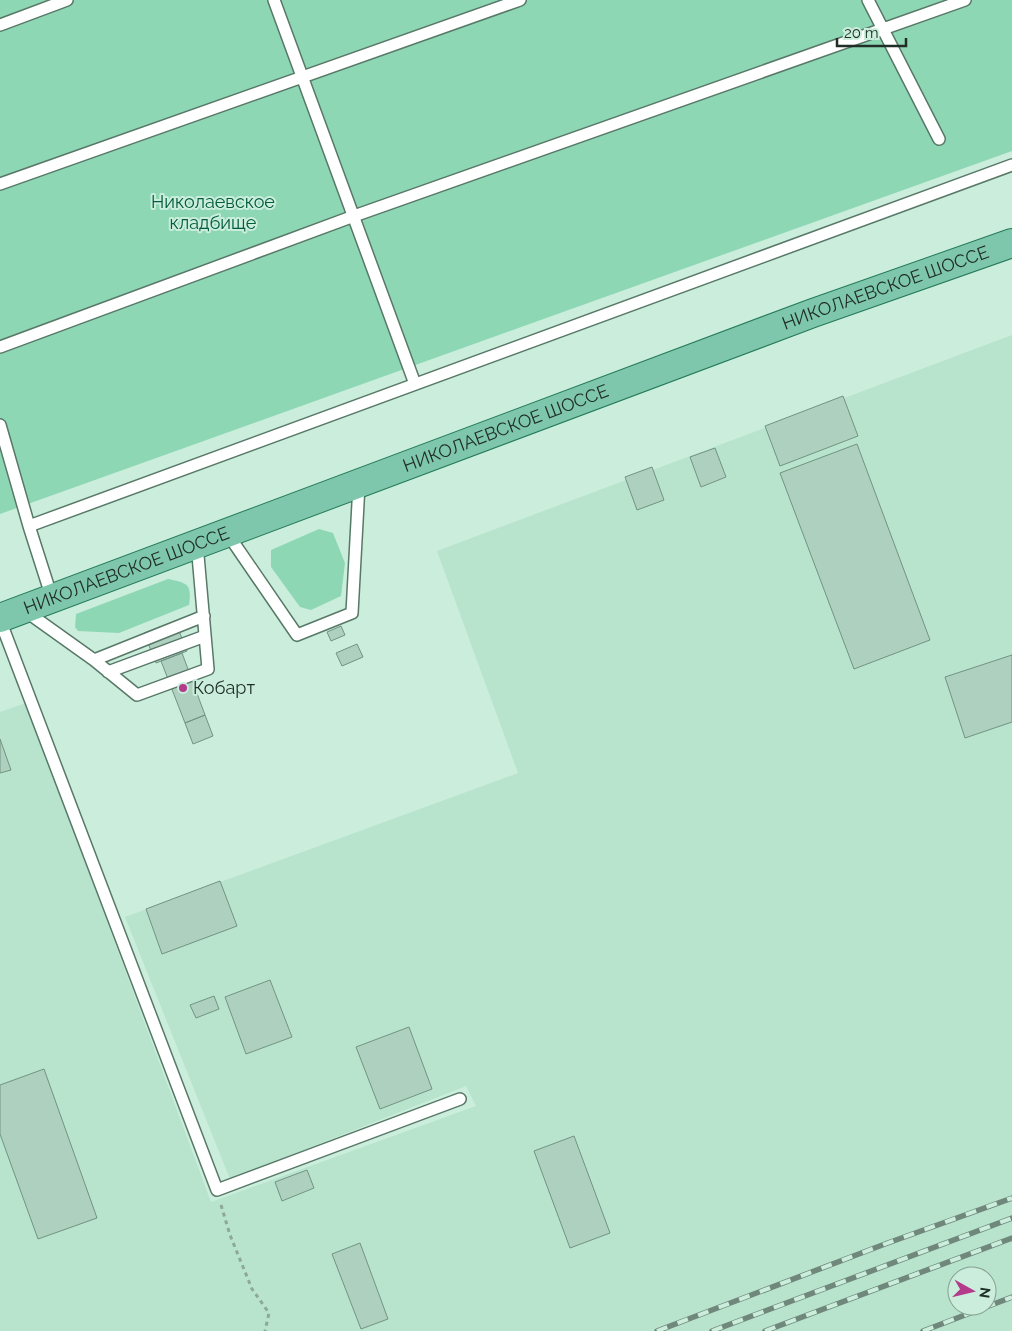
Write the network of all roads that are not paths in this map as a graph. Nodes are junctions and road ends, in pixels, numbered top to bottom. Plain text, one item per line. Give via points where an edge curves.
1 (67, 0) edge
2 (274, 0) edge
3 (520, 0) edge
4 (868, 0) edge
5 (965, 0) edge
6 (0, 25) edge
7 (883, 29) junction
8 (303, 77) junction
9 (939, 139) dead end
10 (1012, 165) edge
11 (0, 184) edge
12 (354, 216) junction
13 (1012, 243) edge
14 (0, 348) edge
15 (415, 384) junction
16 (0, 425) edge
17 (359, 484) junction
18 (29, 526) junction
19 (227, 533) junction
20 (197, 544) junction
21 (52, 598) junction
22 (7, 616) edge
23 (204, 616) junction
24 (206, 636) junction
25 (94, 660) junction
26 (108, 672) junction
27 (460, 1099) dead end

1 - 6 lane
2 - 8 lane
3 - 8 lane
4 - 7 lane
5 - 7 lane
7 - 9 lane
7 - 12 lane
8 - 11 lane
8 - 12 lane
10 - 15 lane
12 - 14 lane
12 - 15 lane
13 - 17 main road, НИКОЛАЕВСКОЕ ШОССЕ via 813,313
15 - 18 lane
16 - 18 lane
17 - 19 main road, НИКОЛАЕВСКОЕ ШОССЕ
17 - 19 lane via 352,613 296,635
18 - 21 lane
19 - 20 main road, НИКОЛАЕВСКОЕ ШОССЕ
20 - 21 main road, НИКОЛАЕВСКОЕ ШОССЕ
20 - 23 lane
21 - 22 main road, НИКОЛАЕВСКОЕ ШОССЕ
22 - 25 lane
22 - 27 lane via 217,1190
23 - 24 lane
23 - 25 lane
24 - 26 lane
24 - 26 lane via 208,670 200,673 138,695
25 - 26 lane

